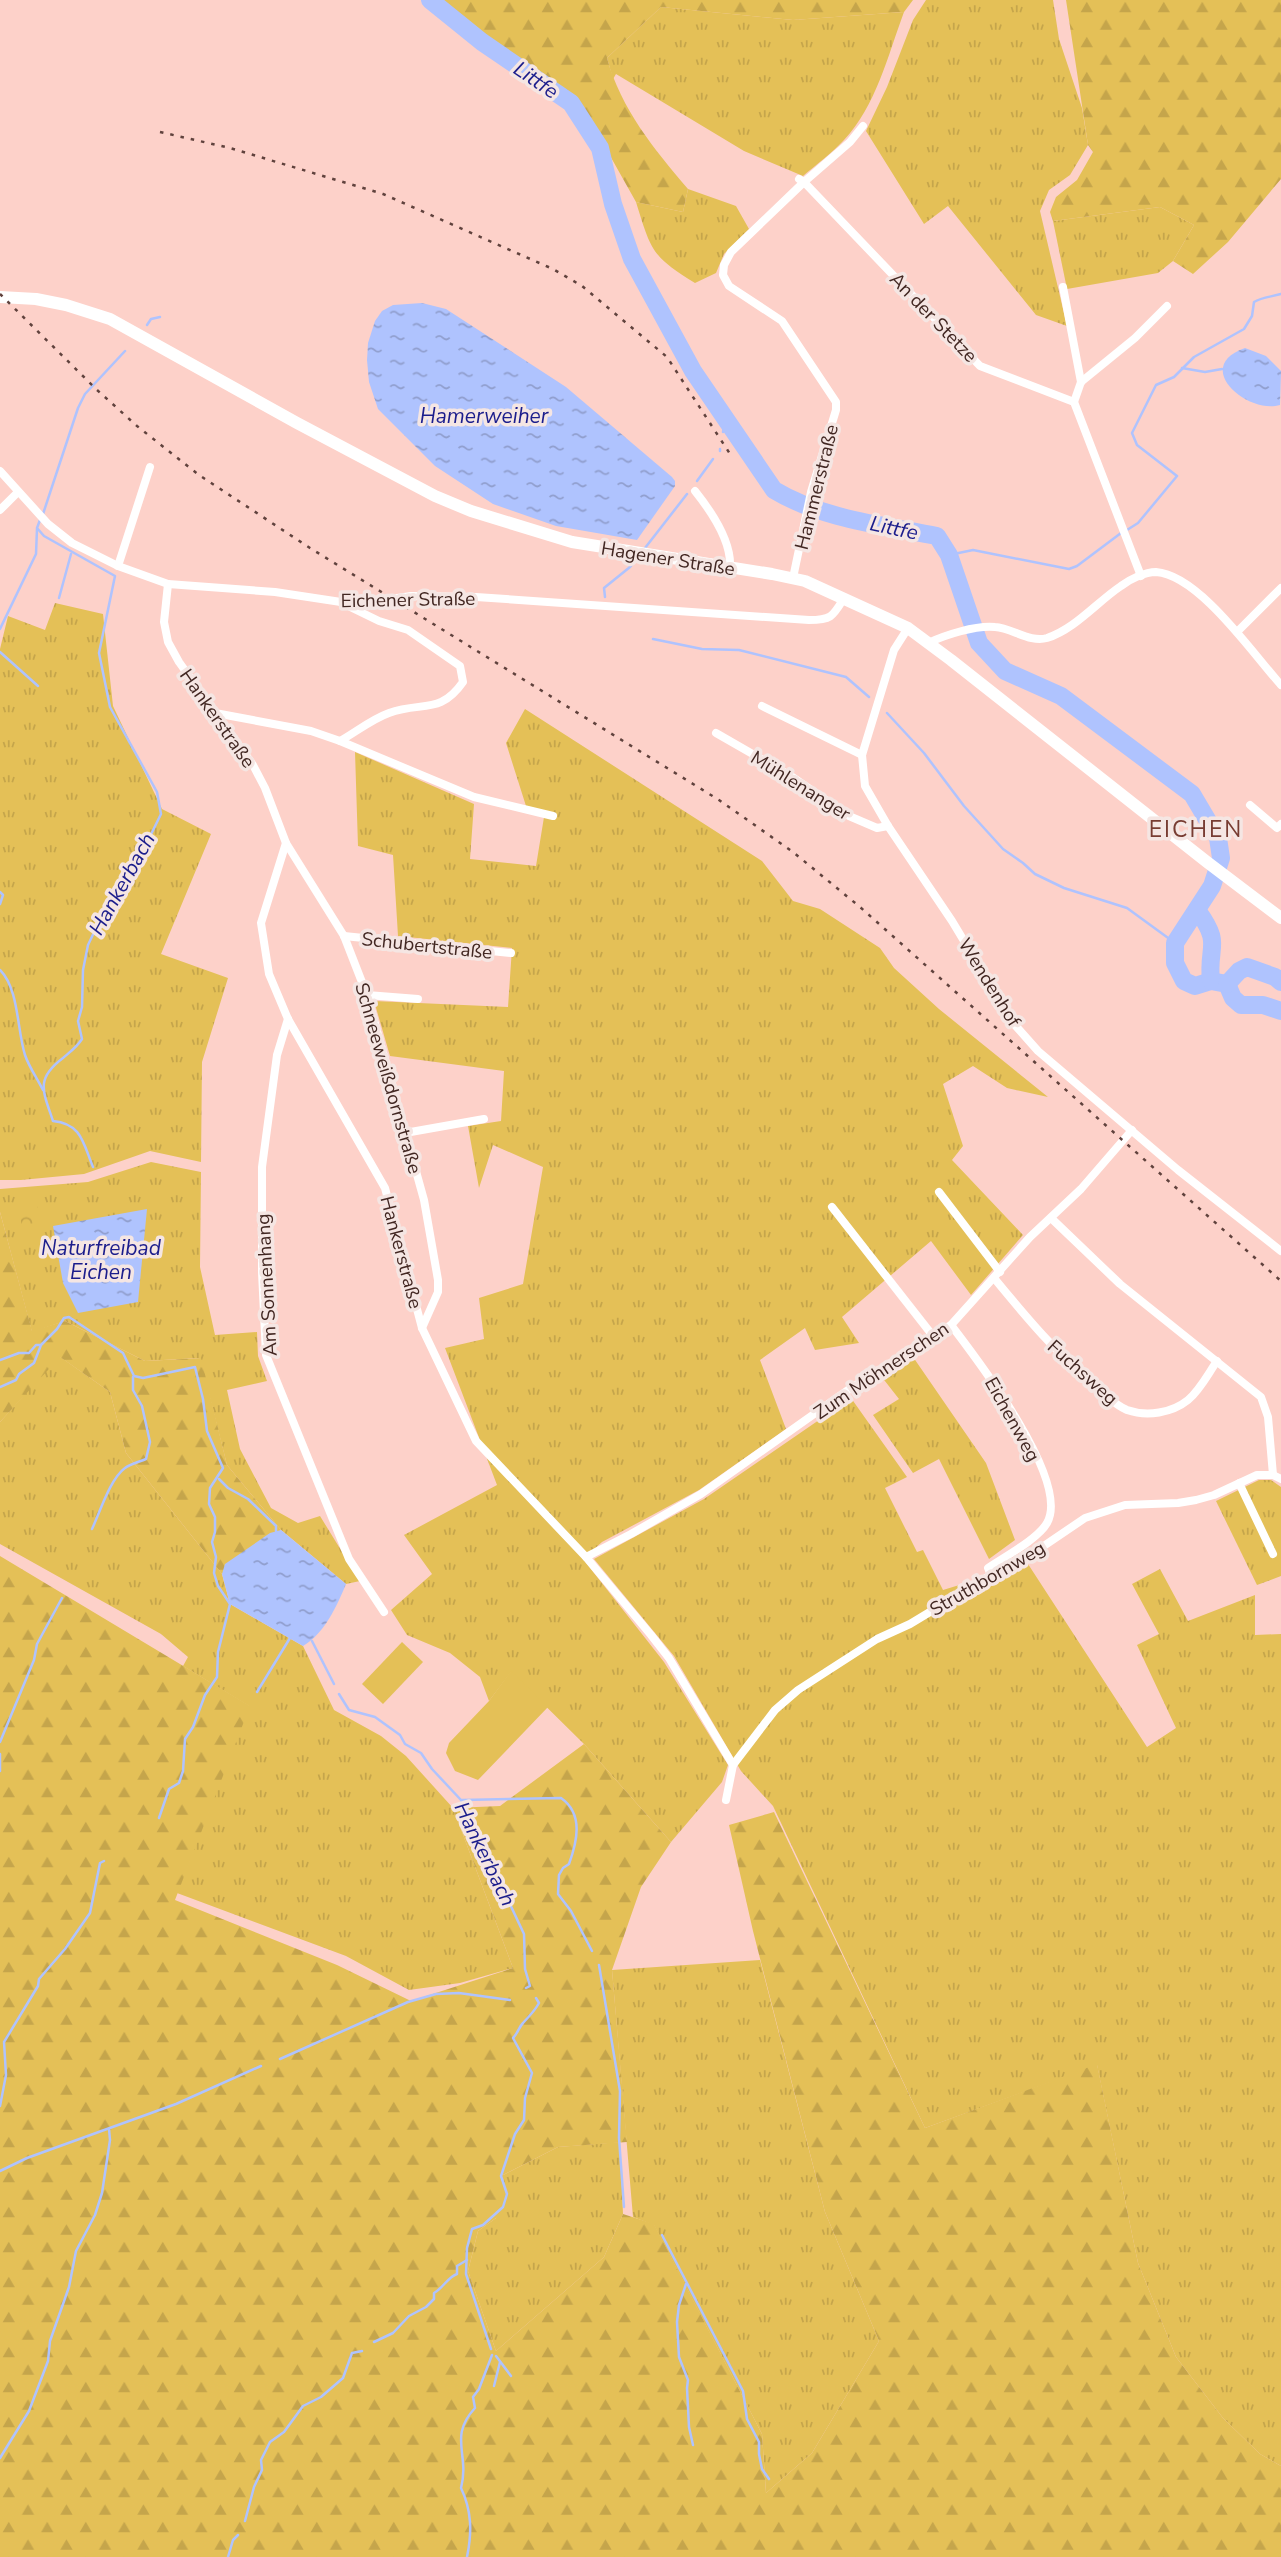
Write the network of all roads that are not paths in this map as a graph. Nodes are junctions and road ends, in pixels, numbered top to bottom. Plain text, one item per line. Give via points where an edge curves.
1 (863, 127) dead end
2 (802, 181) junction
3 (1063, 287) dead end
4 (0, 297) edge
5 (1167, 306) dead end
6 (1081, 382) junction
7 (1074, 402) junction
8 (150, 467) dead end
9 (0, 471) edge
10 (695, 491) dead end
11 (18, 492) junction
12 (0, 510) edge
13 (118, 566) junction
14 (730, 568) junction
15 (1141, 576) junction
16 (793, 578) junction
17 (168, 583) junction
18 (1281, 588) edge
19 (844, 598) junction
20 (341, 602) junction
21 (908, 628) junction
22 (1237, 632) junction
23 (928, 642) junction
24 (1281, 684) edge
25 (762, 706) dead end
26 (215, 713) junction
27 (716, 733) dead end
28 (340, 741) junction
29 (862, 755) junction
30 (1250, 805) dead end
31 (553, 816) dead end
32 (1281, 824) edge
33 (888, 825) junction
34 (286, 842) junction
35 (1281, 918) edge
36 (344, 936) junction
37 (510, 953) dead end
38 (367, 995) junction
39 (418, 999) dead end
40 (288, 1019) junction
41 (484, 1119) dead end
42 (1132, 1130) junction
43 (405, 1133) junction
44 (939, 1192) dead end
45 (832, 1207) dead end
46 (1051, 1217) junction
47 (1281, 1251) edge
48 (997, 1275) junction
49 (951, 1325) junction
50 (422, 1328) junction
51 (933, 1336) junction
52 (1217, 1361) junction
53 (1277, 1477) edge
54 (1239, 1483) junction
55 (1273, 1554) dead end
56 (586, 1556) junction
57 (991, 1574) junction
58 (384, 1612) dead end
59 (733, 1765) junction
60 (726, 1800) dead end

1 - 2 street
2 - 7 street, An der Stetze via 980,366
2 - 16 street, Hammerstraße via 731,252 723,275 729,286 782,321 836,402
3 - 6 street
4 - 14 main road, Hagener Straße via 66,305 120,324 297,424 456,505 540,534
5 - 6 street
6 - 7 street
7 - 15 street
8 - 13 street
9 - 11 street, Eichener Straße
10 - 14 street via 731,555
11 - 12 street
11 - 13 street, Eichener Straße via 72,542
13 - 17 street, Eichener Straße
14 - 16 main road, Hagener Straße
15 - 22 street via 1156,572 1175,577 1194,589
15 - 23 street via 1124,583 1064,631 1044,639 997,626 947,634
16 - 19 main road, Hagener Straße
17 - 20 street, Eichener Straße
17 - 26 street, Hankerstraße via 164,622 168,642
18 - 22 street
19 - 20 street, Eichener Straße via 832,616 822,620 476,597
19 - 21 main road, Hagener Straße
20 - 28 street via 408,630 460,666 463,682 453,696 435,706 390,712
21 - 23 main road, Hagener Straße
21 - 29 street, Wendenhof via 894,650
22 - 24 street
23 - 35 main road, Hagener Straße
25 - 29 street
26 - 28 street
26 - 34 street, Hankerstraße via 253,765
27 - 33 street, Mühlenanger via 849,816 877,828
28 - 31 street via 474,797
29 - 33 street, Wendenhof via 865,786
30 - 32 street via 1277,828
33 - 42 street, Wendenhof via 1014,1024 1038,1051
34 - 36 street, Schneeweißdornstraße
34 - 40 street, Hankerstraße via 261,923 269,974
36 - 37 street, Schubertstraße
36 - 38 street, Schneeweißdornstraße
38 - 39 street
38 - 43 street, Schneeweißdornstraße
40 - 50 street, Hankerstraße via 385,1188
40 - 58 street, Am Sonnenhang via 277,1055 262,1167 266,1354 349,1559
41 - 43 street
42 - 46 street, Zum Möhnerschen
42 - 47 street, Wendenhof
43 - 50 street, Schneeweißdornstraße via 424,1200 438,1280 438,1292
44 - 48 street, Fuchsweg
45 - 51 street
46 - 48 street, Zum Möhnerschen
46 - 52 street via 1120,1284
48 - 49 street, Zum Möhnerschen
48 - 52 street, Fuchsweg via 1070,1365 1126,1409 1158,1413 1178,1406 1189,1399
49 - 51 street, Zum Möhnerschen
49 - 57 street, Eichenweg via 1027,1435 1052,1504 1041,1531 988,1568
50 - 56 street, Hankerstraße via 476,1441
51 - 56 street, Zum Möhnerschen via 701,1494
52 - 53 street via 1264,1403
53 - 54 street, Struthbornweg via 1257,1475
54 - 55 street
54 - 57 street, Struthbornweg via 1196,1500 1125,1505 1085,1518 1029,1556
56 - 59 street, Hankerstraße via 669,1658
57 - 59 street, Struthbornweg via 798,1690 775,1710
59 - 60 street

